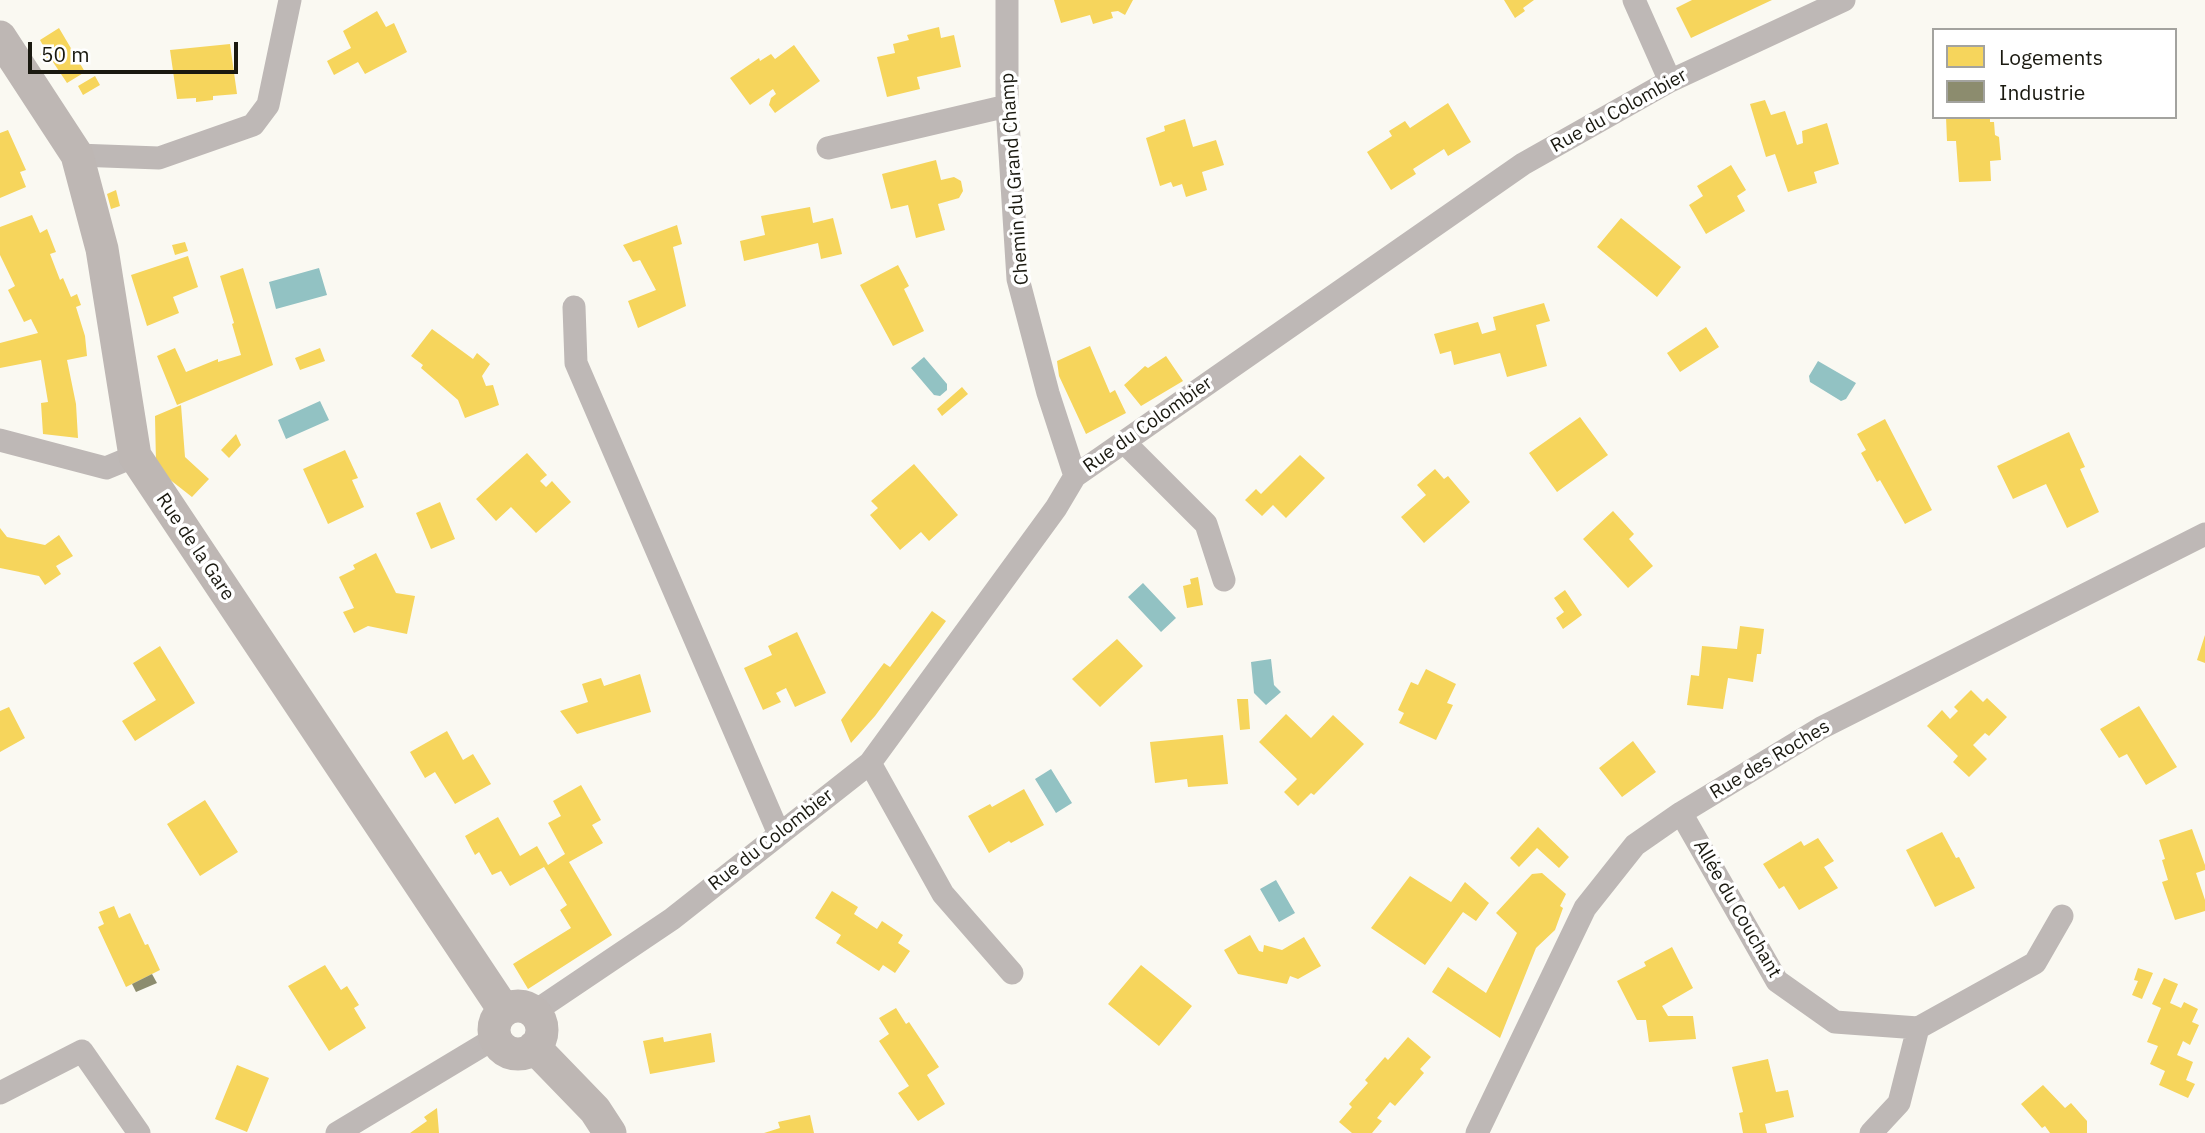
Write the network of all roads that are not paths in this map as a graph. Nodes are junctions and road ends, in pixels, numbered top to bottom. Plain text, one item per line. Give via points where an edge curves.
1 (290, 0) edge
2 (1007, 0) edge
3 (1634, 0) edge
4 (1844, 0) edge
5 (0, 37) edge
6 (1670, 81) junction
7 (1007, 106) junction
8 (828, 148) dead end
9 (78, 155) junction
10 (574, 307) dead end
11 (0, 440) edge
12 (1124, 442) junction
13 (135, 456) junction
14 (1075, 476) junction
15 (2205, 534) edge
16 (1224, 580) dead end
17 (870, 763) junction
18 (1681, 813) junction
19 (779, 834) junction
20 (2062, 916) dead end
21 (1012, 972) dead end
22 (511, 1020) junction
23 (1918, 1028) junction
24 (0, 1093) edge
25 (139, 1133) edge
26 (337, 1133) edge
27 (610, 1133) edge
28 (1477, 1133) edge
29 (1871, 1133) edge

1 - 9 street via 268,105 253,125 159,158
2 - 7 street, Chemin du Grand Champ
3 - 6 street
4 - 6 street, Rue du Colombier
5 - 9 street, Rue de la Gare
6 - 12 street, Rue du Colombier via 1523,164
7 - 8 street
7 - 14 street, Chemin du Grand Champ via 1018,279
9 - 13 street, Rue de la Gare via 102,249
10 - 19 street via 576,363
11 - 13 street via 106,468
12 - 14 street, Rue du Colombier
12 - 16 street via 1206,524
13 - 22 street, Rue de la Gare
14 - 17 street, Rue du Colombier
15 - 18 street, Rue des Roches via 1821,728
17 - 19 street, Rue du Colombier
17 - 21 street via 943,894
18 - 23 street, Allée du Couchant via 1777,981 1835,1022
18 - 28 street, Rue des Roches via 1635,845 1585,908
19 - 22 street, Rue du Colombier via 672,919
20 - 23 street via 2035,964
22 - 26 street, Rue du Colombier
22 - 27 street via 505,1050 512,1053 534,1047 595,1110
23 - 29 street via 1899,1103
24 - 25 street via 82,1051

